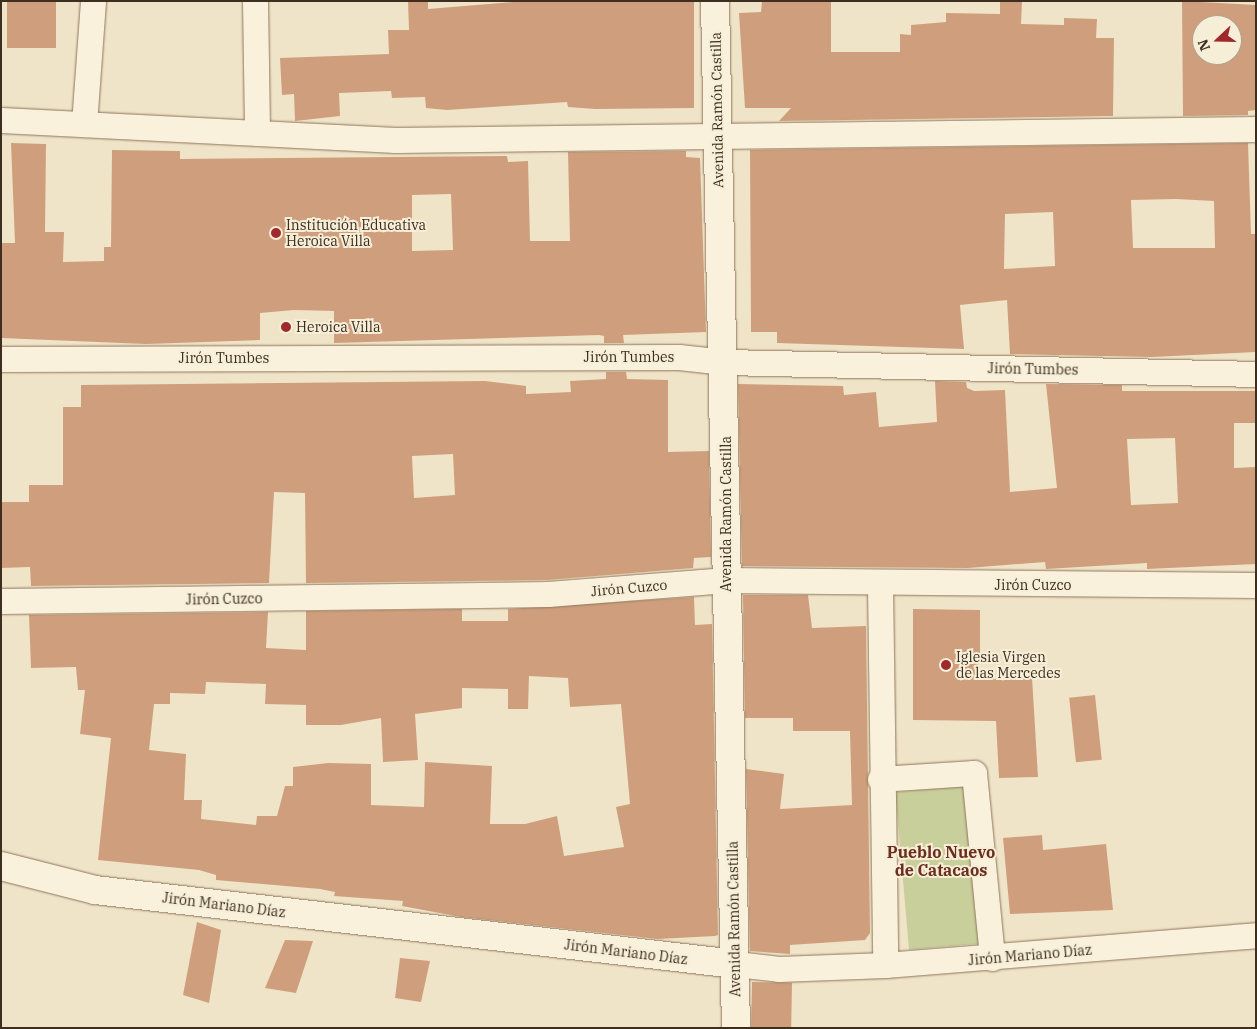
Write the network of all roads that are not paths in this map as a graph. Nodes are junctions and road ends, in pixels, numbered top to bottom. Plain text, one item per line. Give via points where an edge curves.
1 (92, 1) edge
2 (255, 1) edge
3 (714, 1) edge
4 (1, 120) edge
5 (84, 124) junction
6 (1256, 129) edge
7 (257, 133) junction
8 (717, 138) junction
9 (1, 359) edge
10 (725, 362) junction
11 (1256, 374) edge
12 (726, 580) junction
13 (880, 584) junction
14 (1256, 586) edge
15 (1, 601) edge
16 (880, 779) junction
17 (1, 866) edge
18 (1256, 935) edge
19 (992, 958) junction
20 (736, 964) junction
21 (885, 965) junction
22 (736, 1028) edge

1 - 5 street
2 - 7 street
3 - 8 street, Avenida Ramón Castilla
4 - 5 street
5 - 7 street
6 - 8 street via 747,133
7 - 8 street via 395,140
8 - 10 street, Avenida Ramón Castilla
9 - 10 street, Jirón Tumbes via 679,357
10 - 11 street, Jirón Tumbes
10 - 12 street, Avenida Ramón Castilla
12 - 13 street, Jirón Cuzco
12 - 15 street, Jirón Cuzco via 548,594
12 - 20 street, Avenida Ramón Castilla
13 - 14 street, Jirón Cuzco
13 - 16 street
16 - 19 street via 974,773
16 - 21 street
17 - 20 street, Jirón Mariano Díaz via 95,890
18 - 19 street, Jirón Mariano Díaz
19 - 21 street, Jirón Mariano Díaz
20 - 21 street, Jirón Mariano Díaz via 779,969
20 - 22 street, Avenida Ramón Castilla

